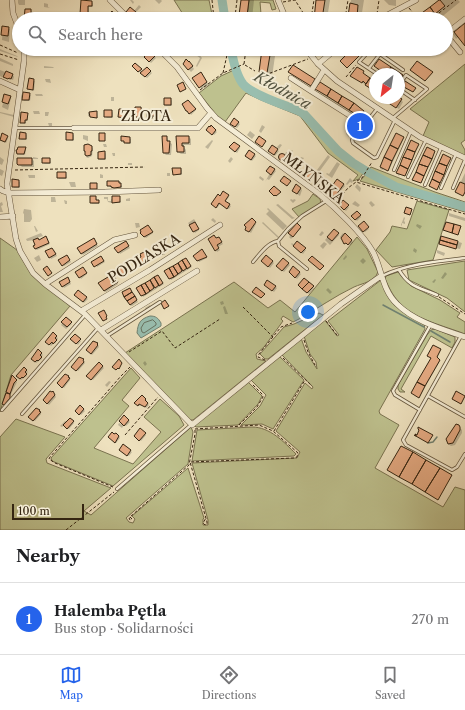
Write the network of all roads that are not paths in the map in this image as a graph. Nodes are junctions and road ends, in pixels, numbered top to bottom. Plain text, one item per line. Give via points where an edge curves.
1 (12, 0) edge
2 (110, 0) edge
3 (416, 0) edge
4 (278, 2) edge
5 (13, 12) edge
6 (122, 12) edge
7 (283, 12) edge
8 (394, 12) edge
9 (465, 19) edge
10 (453, 28) edge
11 (453, 43) edge
12 (460, 52) dead end
13 (24, 56) edge
14 (166, 56) edge
15 (311, 56) edge
16 (328, 56) edge
17 (365, 56) edge
18 (378, 56) edge
19 (383, 56) edge
20 (318, 64) junction
21 (369, 68) joint
22 (400, 68) edge
23 (324, 70) junction
24 (405, 76) edge
25 (291, 78) dead end
26 (0, 81) edge
27 (20, 90) junction
28 (311, 91) junction
29 (405, 93) edge
30 (415, 100) junction
31 (377, 108) junction
32 (211, 114) junction
33 (394, 119) junction
34 (360, 122) dead end
35 (15, 128) junction
36 (74, 128) joint
37 (411, 131) junction
38 (426, 140) junction
39 (441, 148) junction
40 (456, 154) junction
41 (465, 159) edge
42 (394, 170) dead end
43 (408, 177) dead end
44 (425, 185) dead end
45 (441, 188) dead end
46 (453, 188) dead end
47 (0, 189) edge
48 (159, 190) dead end
49 (8, 193) junction
50 (327, 200) junction
51 (13, 216) junction
52 (0, 217) edge
53 (220, 225) dead end
54 (135, 235) dead end
55 (278, 241) junction
56 (465, 258) edge
57 (253, 262) dead end
58 (307, 269) dead end
59 (399, 270) junction
60 (197, 271) dead end
61 (382, 276) junction
62 (45, 284) junction
63 (437, 295) road end
64 (160, 302) dead end
65 (83, 313) junction
66 (430, 325) junction
67 (99, 329) junction
68 (106, 336) junction
69 (463, 336) edge
70 (428, 396) junction
71 (2, 410) dead end
72 (420, 410) junction
73 (22, 414) dead end
74 (465, 417) edge
75 (194, 427) junction
76 (465, 454) edge
77 (117, 489) road end

1 - 5 street
2 - 6 street
3 - 8 street
4 - 7 street
9 - 10 street
11 - 12 street
13 - 27 street
14 - 32 street, MŁYŃSKA
15 - 20 street
16 - 20 street
17 - 21 lane via 359,62
18 - 21 lane
19 - 22 lane
20 - 23 street
23 - 28 street
23 - 31 street
24 - 30 lane via 427,89
25 - 28 street
26 - 27 street
27 - 35 street
28 - 34 street
29 - 30 lane
30 - 33 lane
31 - 33 street
31 - 33 lane via 352,140 374,158 377,157
32 - 36 street, ZŁOTA via 198,128
32 - 50 street, MŁYŃSKA
33 - 37 street
35 - 36 lane
35 - 49 street via 8,171
37 - 38 street
37 - 42 lane
38 - 39 street
38 - 43 lane
39 - 40 street
39 - 44 lane
40 - 41 street
40 - 45 lane
41 - 46 lane
47 - 49 street
48 - 49 street
49 - 51 street
50 - 55 lane via 302,216
50 - 61 street, MŁYŃSKA via 372,251
51 - 52 street
51 - 62 street via 20,251 33,273
53 - 65 street, PODLASKA
54 - 62 street, PODLASKA via 114,240
55 - 57 lane via 268,245
55 - 58 lane via 279,246
56 - 59 lane
59 - 61 lane
59 - 63 lane via 411,284
60 - 67 street
61 - 66 street, MŁYŃSKA via 386,289 396,303 403,310
61 - 75 street via 302,334
62 - 65 street
64 - 68 lane
65 - 67 street
65 - 71 lane
66 - 69 street, MŁYŃSKA
66 - 72 lane via 393,391 394,395
67 - 68 street
67 - 73 lane
68 - 75 street
69 - 70 lane
70 - 72 lane
70 - 74 lane
72 - 76 lane via 403,440 406,445 452,470
75 - 77 lane

